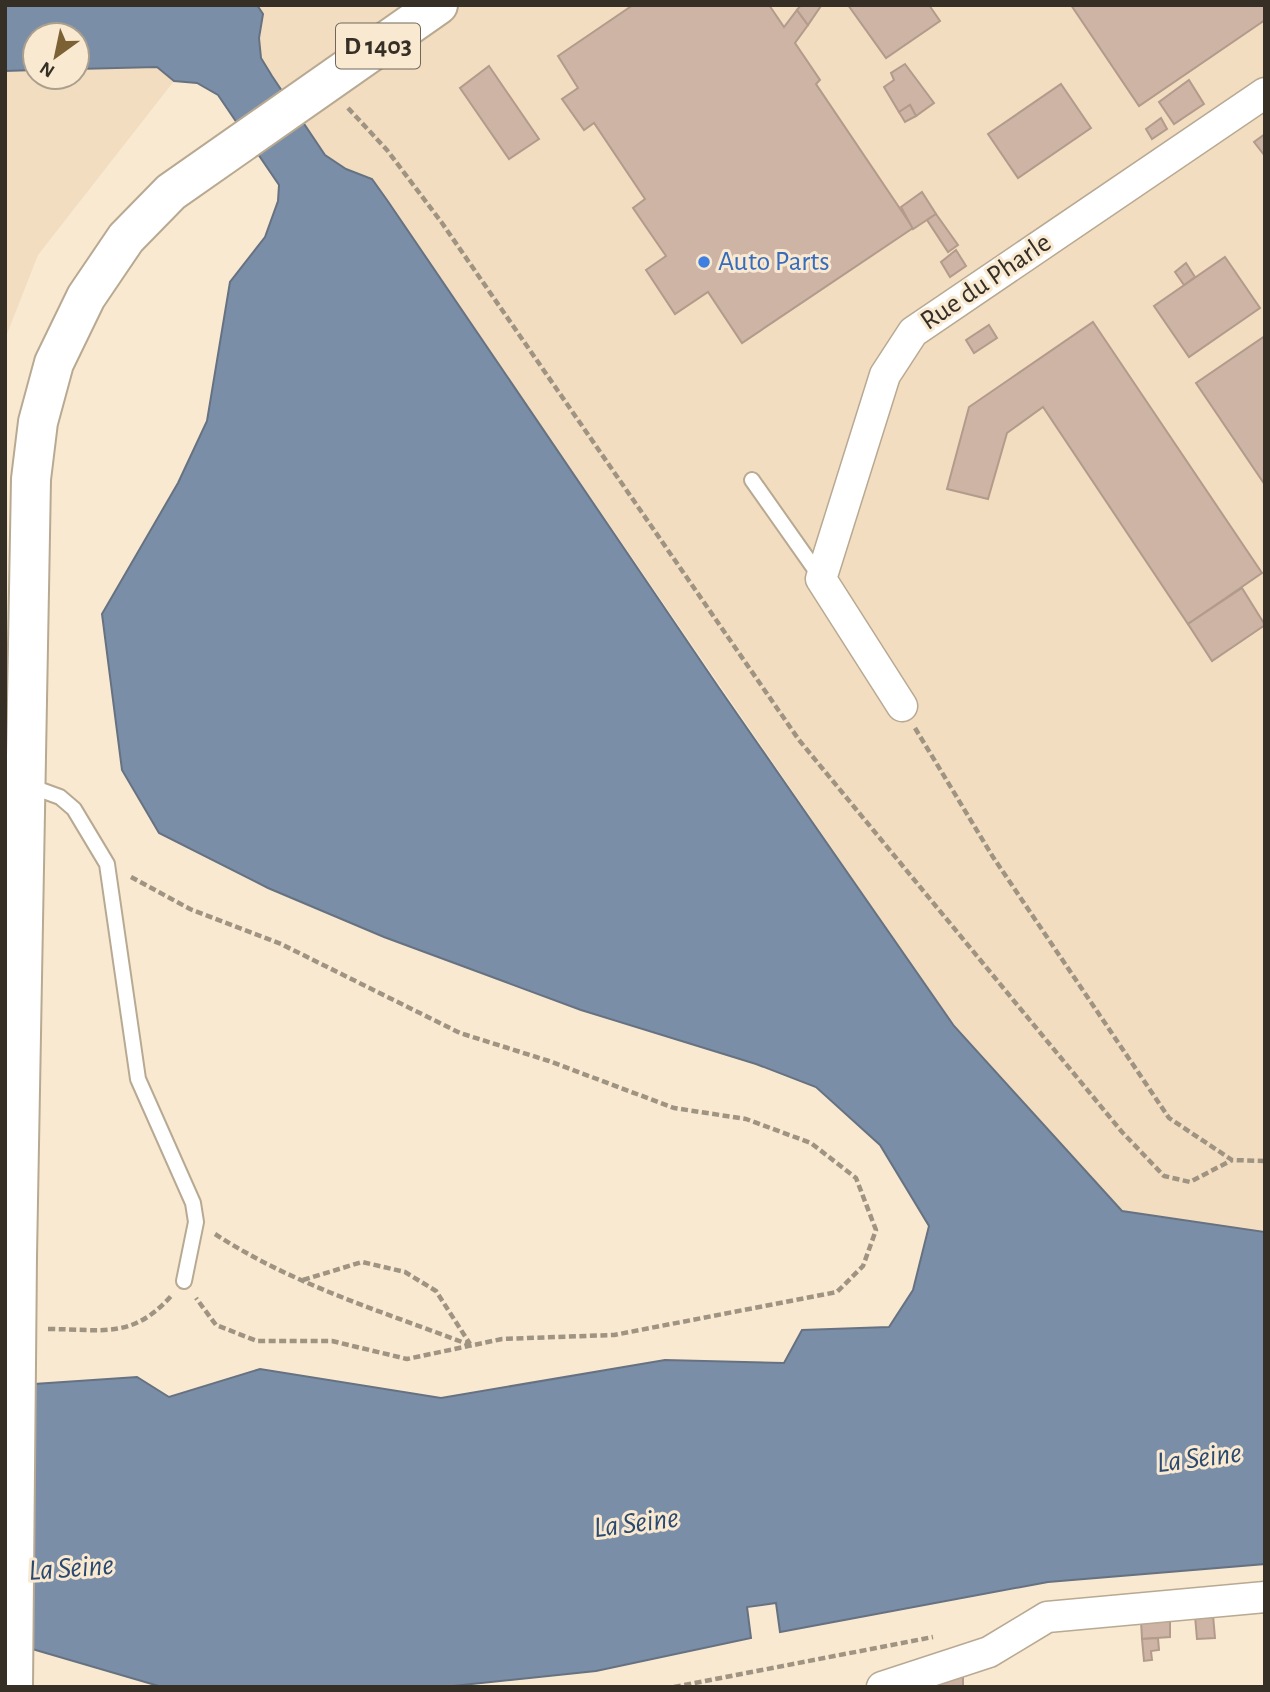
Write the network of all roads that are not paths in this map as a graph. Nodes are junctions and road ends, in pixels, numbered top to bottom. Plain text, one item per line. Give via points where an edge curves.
1 (438, 5) edge
2 (1265, 93) edge
3 (752, 480) dead end
4 (821, 579) junction
5 (902, 706) road end
6 (16, 784) edge
7 (184, 1282) road end
8 (1265, 1597) edge
9 (13, 1687) edge
10 (882, 1687) edge

1 - 6 main road, D 1403 via 331,96 227,151 171,192 126,238 86,297 54,363 38,422
2 - 4 street, Rue du Pharle via 913,332 885,375
3 - 4 lane
4 - 5 street
6 - 7 lane via 60,797 74,809 107,864 138,1079 193,1203 196,1222
6 - 9 main road, D 1403, bridge
8 - 10 street via 1047,1617 989,1652

